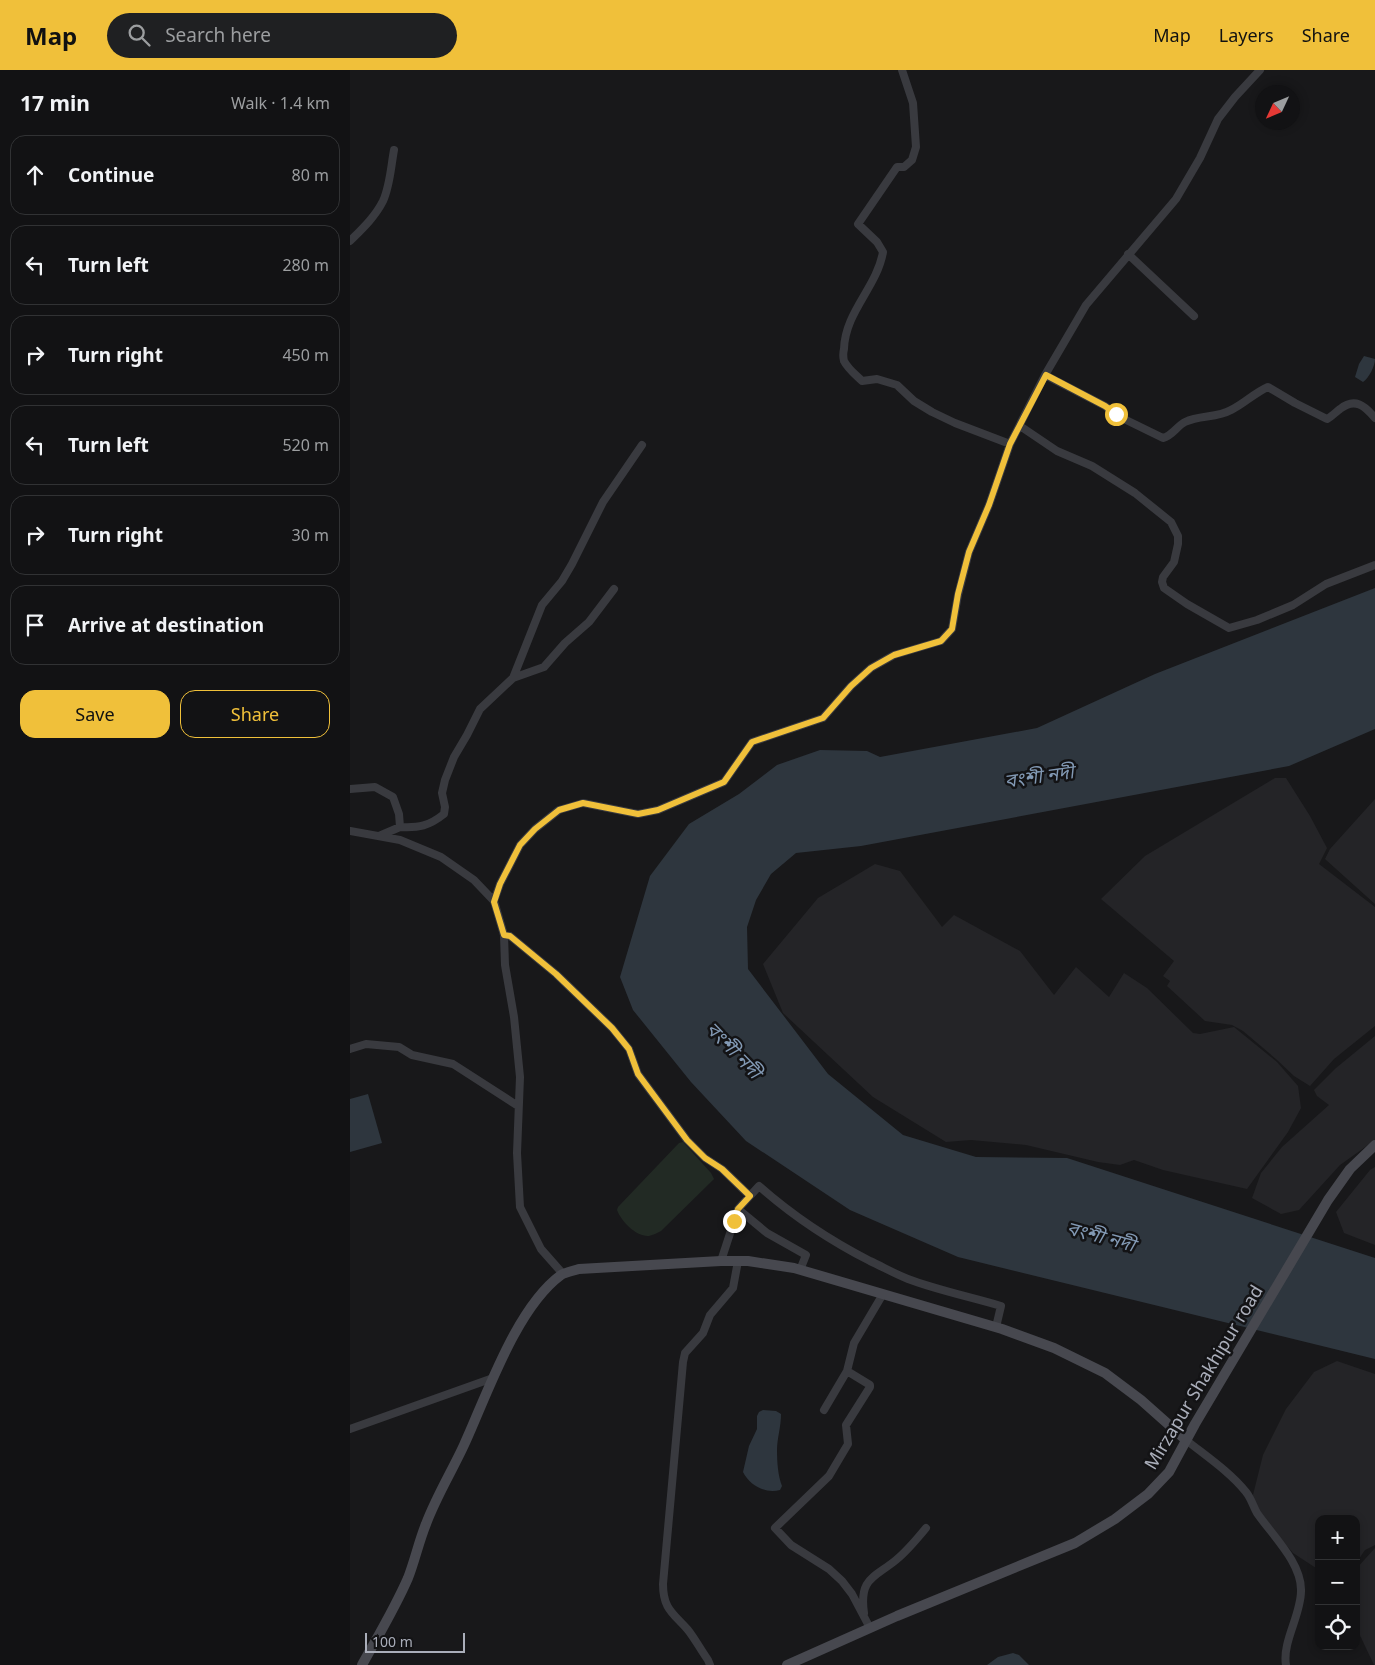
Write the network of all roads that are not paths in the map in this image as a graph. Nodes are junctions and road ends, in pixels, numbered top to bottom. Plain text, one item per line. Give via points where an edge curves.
1 (902, 70) edge
2 (1260, 70) edge
3 (394, 150) dead end
4 (350, 241) edge
5 (1128, 254) junction
6 (1194, 316) dead end
7 (1046, 375) junction
8 (1375, 418) edge
9 (1020, 426) junction
10 (1010, 444) junction
11 (642, 445) dead end
12 (1375, 566) edge
13 (614, 589) dead end
14 (514, 678) junction
15 (350, 789) edge
16 (400, 828) junction
17 (350, 831) edge
18 (378, 836) junction
19 (494, 902) junction
20 (504, 935) junction
21 (350, 1049) edge
22 (518, 1106) junction
23 (1375, 1145) edge
24 (750, 1196) junction
25 (738, 1209) junction
26 (721, 1261) junction
27 (738, 1261) junction
28 (800, 1270) junction
29 (563, 1274) junction
30 (883, 1294) junction
31 (996, 1327) junction
32 (847, 1371) junction
33 (493, 1378) junction
34 (824, 1410) dead end
35 (350, 1429) edge
36 (1186, 1440) junction
37 (926, 1528) dead end
38 (864, 1617) junction
39 (870, 1628) junction
40 (362, 1665) edge
41 (710, 1665) edge
42 (787, 1665) edge
43 (1286, 1665) edge

1 - 10 street via 913,103 916,147 912,160 904,167 897,167 858,224 883,252 881,264 848,324 843,359 862,381 877,379 897,386 932,412
2 - 5 street via 1218,119 1176,199
3 - 4 street via 383,200 366,226
5 - 6 street
5 - 7 street via 1086,305
7 - 8 street via 1163,438 1184,423 1233,410 1268,387 1327,419 1342,407 1356,402
7 - 9 street
9 - 10 street
9 - 12 street via 1057,451 1092,466 1171,522 1178,544 1174,562 1163,577 1164,588 1229,628 1257,620 1326,584
10 - 19 street via 969,552 952,629 945,638 894,655 871,668 823,718 752,742 724,782 658,810 638,814 583,803 559,810 520,845
11 - 14 street via 603,502 562,581 542,605
13 - 14 street via 589,622 544,666
14 - 16 street via 480,709 454,758 442,793 444,814 435,822 418,828
15 - 16 street via 375,788 393,796
16 - 18 street
17 - 18 street
18 - 19 street via 400,840 440,857 474,880
19 - 20 street
20 - 22 street via 520,1077
20 - 24 street via 510,936 556,974 612,1028 629,1049 638,1074 687,1140
21 - 22 street via 366,1044 399,1047 412,1055 453,1064
22 - 29 street via 520,1207 541,1249
23 - 36 street, Mirzapur Shakhipur road via 1350,1168 1328,1200
24 - 25 street
24 - 31 street via 759,1186 804,1223 892,1272 925,1285 1001,1306
25 - 26 street
25 - 28 street via 767,1233 806,1254
26 - 27 street
26 - 29 street via 579,1269
27 - 28 street
27 - 41 street via 733,1288 710,1315 703,1333 685,1353 682,1362 663,1584 663,1596 669,1610 688,1631
28 - 30 street
29 - 33 street via 530,1308
30 - 31 street
30 - 32 street via 854,1342
31 - 36 street via 1054,1348 1105,1373
32 - 34 street
32 - 38 street via 870,1385 846,1425 848,1444 829,1476 775,1528 791,1545 842,1581
33 - 35 street
33 - 40 street via 426,1522 408,1576
36 - 39 street, Mirzapur Shakhipur road via 1169,1472 1148,1494 1107,1524 1075,1543
36 - 43 street via 1246,1493 1294,1563 1300,1577 1301,1601 1290,1634
37 - 38 street via 896,1560 874,1574 864,1592
38 - 39 street
39 - 42 street, Mirzapur Shakhipur road

